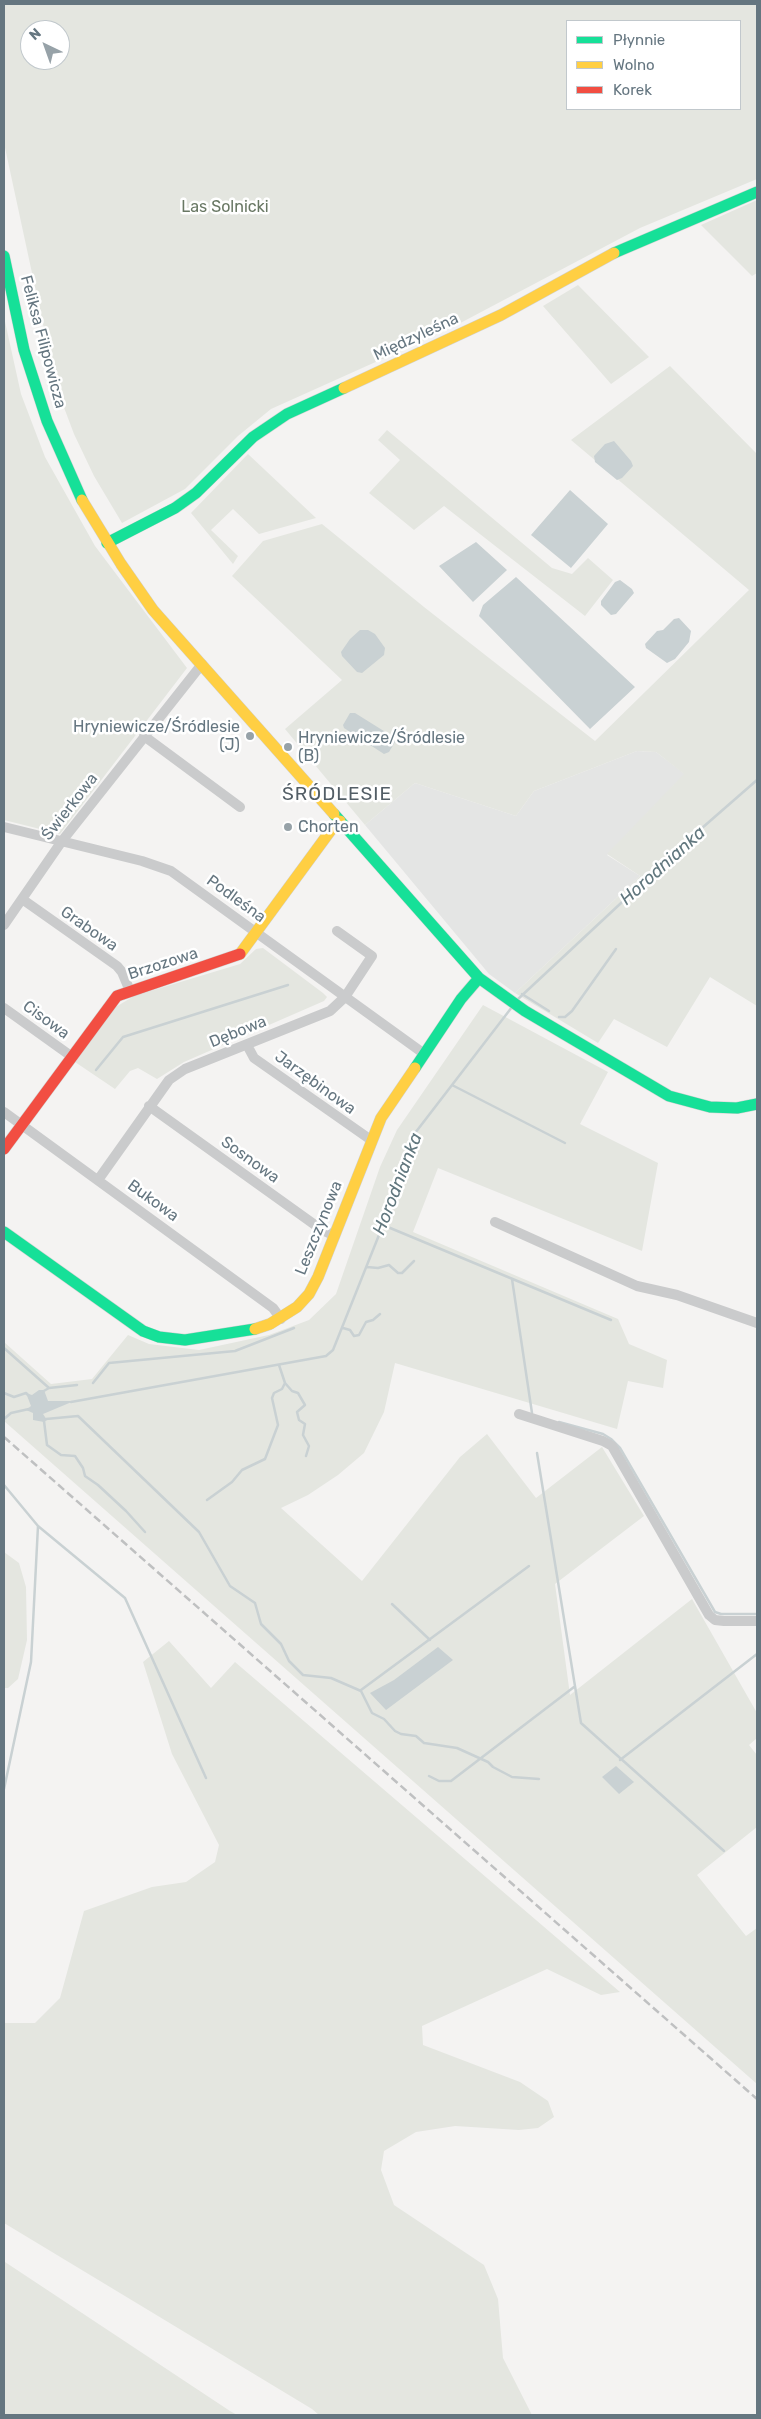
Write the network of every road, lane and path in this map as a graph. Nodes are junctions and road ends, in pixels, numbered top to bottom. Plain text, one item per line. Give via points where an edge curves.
1 (757, 192) edge
2 (4, 256) edge
3 (107, 543) junction
4 (202, 664) junction
5 (144, 736) junction
6 (240, 807) dead end
7 (340, 821) junction
8 (4, 827) edge
9 (62, 841) junction
10 (22, 899) junction
11 (4, 925) edge
12 (337, 931) dead end
13 (257, 933) junction
14 (479, 978) junction
15 (130, 990) junction
16 (345, 997) junction
17 (4, 1008) edge
18 (247, 1046) junction
19 (423, 1053) junction
20 (71, 1056) junction
21 (757, 1104) edge
22 (149, 1106) junction
23 (4, 1112) edge
24 (22, 1124) junction
25 (372, 1140) junction
26 (4, 1149) edge
27 (98, 1180) junction
28 (495, 1222) dead end
29 (4, 1232) edge
30 (335, 1236) junction
31 (281, 1319) junction
32 (757, 1323) edge
33 (519, 1414) dead end
34 (757, 1621) edge

1 - 3 street, Międzyleśna via 645,238 444,343 287,414 253,437 196,493 175,508
2 - 3 street, Feliksa Filipowicza via 24,350 47,422 76,491
3 - 4 street, Feliksa Filipowicza via 153,610
4 - 5 street, Świerkowa
4 - 7 street, Feliksa Filipowicza
5 - 6 street
5 - 9 street, Świerkowa
7 - 13 street, Brzozowa
7 - 14 street, Feliksa Filipowicza
8 - 9 street, Podleśna
9 - 10 street, Świerkowa
9 - 13 street, Podleśna via 171,871
10 - 11 street, Świerkowa
10 - 15 street, Grabowa via 117,966
12 - 16 street, Dębowa via 372,956
13 - 15 street, Brzozowa via 238,956
13 - 16 street, Podleśna
14 - 19 street, Leszczynowa
14 - 21 street, Feliksa Filipowicza via 525,1011 669,1096 710,1107 737,1108
15 - 20 street, Brzozowa via 110,1003
16 - 18 street, Dębowa via 330,1011
16 - 19 street, Podleśna
17 - 20 street, Cisowa
18 - 22 street, Dębowa via 184,1069 169,1080
18 - 25 street, Jarzębinowa via 254,1058
19 - 25 street, Leszczynowa via 381,1118
20 - 24 street, Brzozowa
22 - 27 street, Dębowa
22 - 30 street, Sosnowa via 322,1230
23 - 24 street, Bukowa
24 - 26 street, Brzozowa
24 - 27 street, Bukowa
25 - 30 street, Leszczynowa
27 - 31 street, Bukowa via 273,1308
28 - 32 street via 638,1286 677,1295
29 - 31 street, Leszczynowa via 126,1321 159,1337 204,1339 246,1332
30 - 31 street, Leszczynowa via 309,1294
33 - 34 street via 612,1446 709,1615 715,1620

